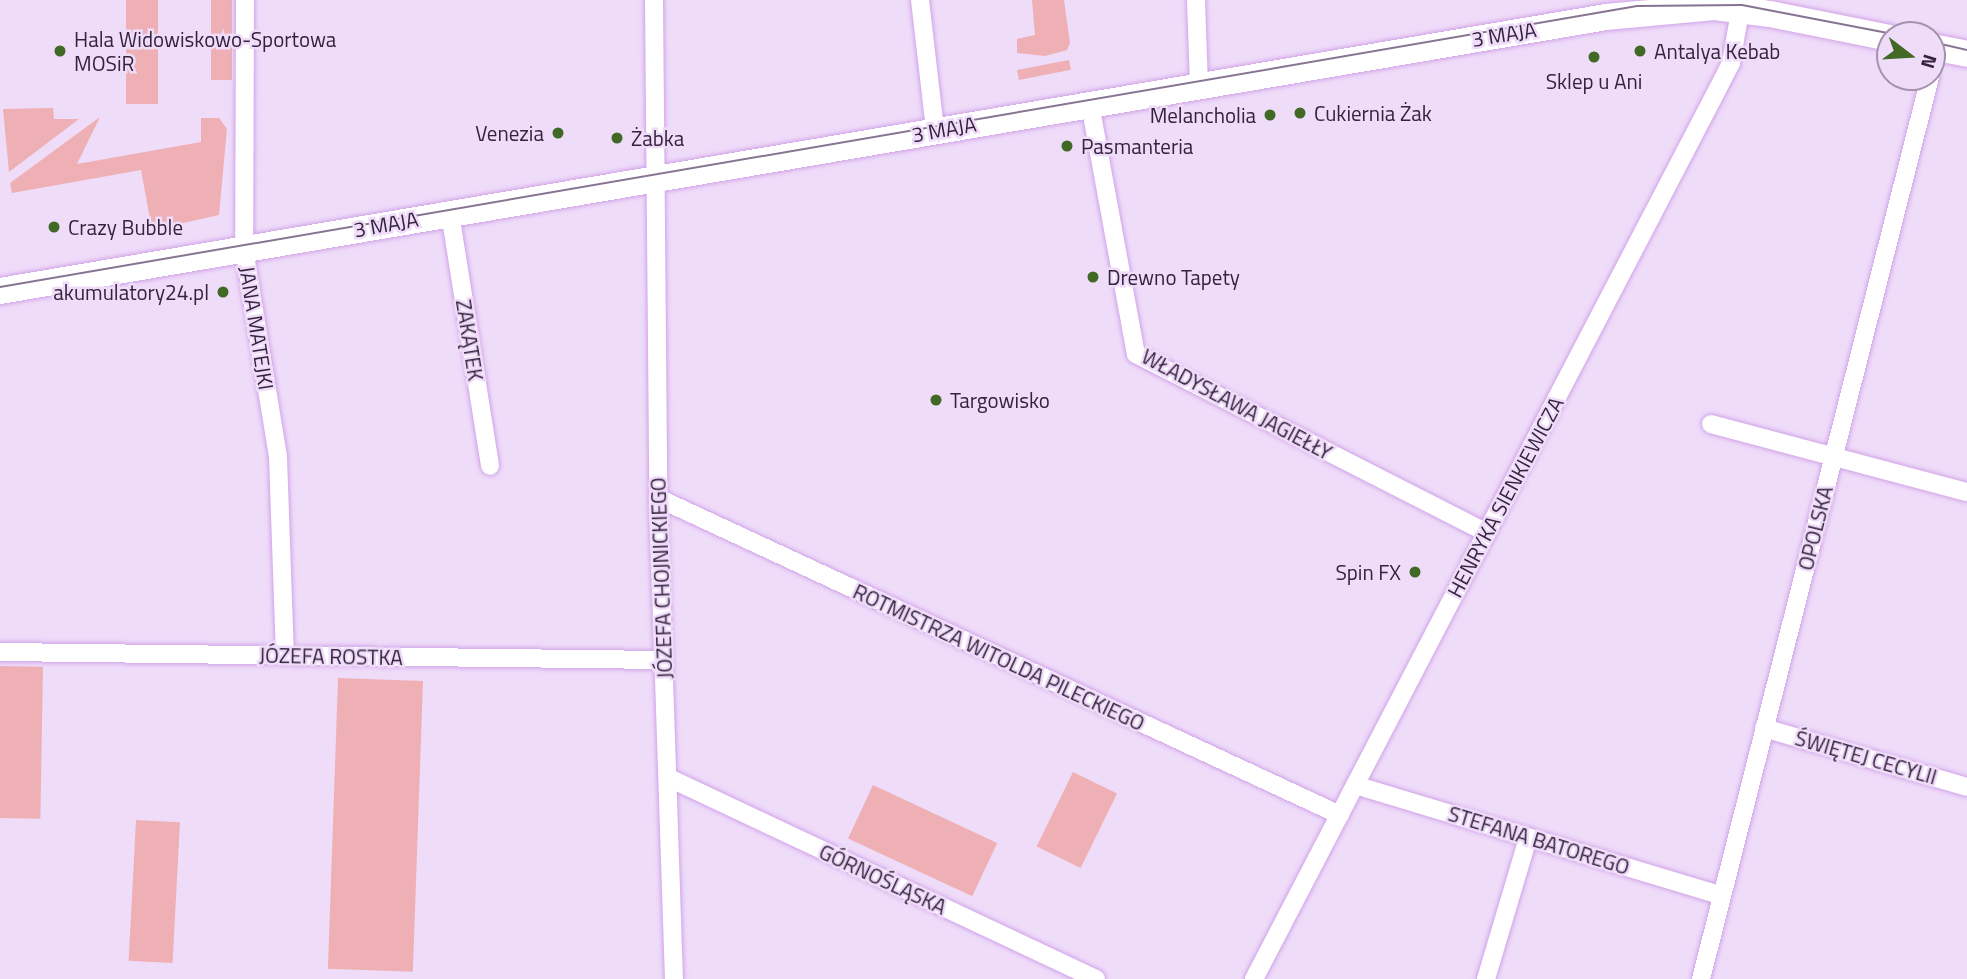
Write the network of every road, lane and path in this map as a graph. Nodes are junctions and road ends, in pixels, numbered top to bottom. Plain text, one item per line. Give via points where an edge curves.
1 (245, 0) edge
2 (654, 0) edge
3 (920, 0) edge
4 (1196, 0) edge
5 (1742, 5) edge
6 (1876, 35) edge
7 (1946, 54) edge
8 (1967, 54) edge
9 (1199, 85) junction
10 (1926, 91) edge
11 (1090, 104) junction
12 (935, 130) junction
13 (654, 178) junction
14 (450, 213) junction
15 (244, 249) junction
16 (0, 292) edge
17 (1711, 424) dead end
18 (1833, 455) junction
19 (490, 466) dead end
20 (1967, 492) edge
21 (658, 498) junction
22 (1487, 533) junction
23 (0, 652) edge
24 (285, 656) junction
25 (663, 660) junction
26 (1764, 728) junction
27 (670, 778) junction
28 (1355, 785) junction
29 (1967, 787) edge
30 (1340, 816) junction
31 (1528, 838) junction
32 (1722, 895) junction
33 (674, 979) edge
34 (1096, 979) edge
35 (1254, 979) edge
36 (1486, 979) edge
37 (1700, 979) edge

1 - 15 street, JANA MATEJKI
2 - 13 street, JÓZEFA CHOJNICKIEGO
3 - 12 street
4 - 9 street
5 - 6 street, 3 MAJA
5 - 9 street, 3 MAJA via 1606,17
5 - 22 street, HENRYKA SIENKIEWICZA via 1731,63
7 - 8 street
9 - 11 street, 3 MAJA
10 - 18 street, OPOLSKA
11 - 12 street, 3 MAJA
11 - 22 street, WŁADYSŁAWA JAGIEŁŁY via 1136,354
12 - 13 street, 3 MAJA
13 - 14 street, 3 MAJA
13 - 21 street, JÓZEFA CHOJNICKIEGO via 659,226
14 - 15 street, 3 MAJA
14 - 19 street, ZAKĄTEK
15 - 16 street, 3 MAJA
15 - 24 street, JANA MATEJKI via 278,457
17 - 18 street
18 - 20 street
18 - 26 street, OPOLSKA
21 - 25 street, JÓZEFA CHOJNICKIEGO
21 - 30 street, ROTMISTRZA WITOLDA PILECKIEGO
22 - 28 street, HENRYKA SIENKIEWICZA
23 - 24 street, JÓZEFA ROSTKA
24 - 25 street, JÓZEFA ROSTKA
25 - 27 street, JÓZEFA CHOJNICKIEGO
26 - 29 street, ŚWIĘTEJ CECYLII
26 - 32 street, OPOLSKA
27 - 33 street, JÓZEFA CHOJNICKIEGO
27 - 34 street, GÓRNOŚLĄSKA
28 - 30 street, HENRYKA SIENKIEWICZA
28 - 31 street, STEFANA BATOREGO
30 - 35 street, HENRYKA SIENKIEWICZA
31 - 32 street, STEFANA BATOREGO
31 - 36 street
32 - 37 street, OPOLSKA

